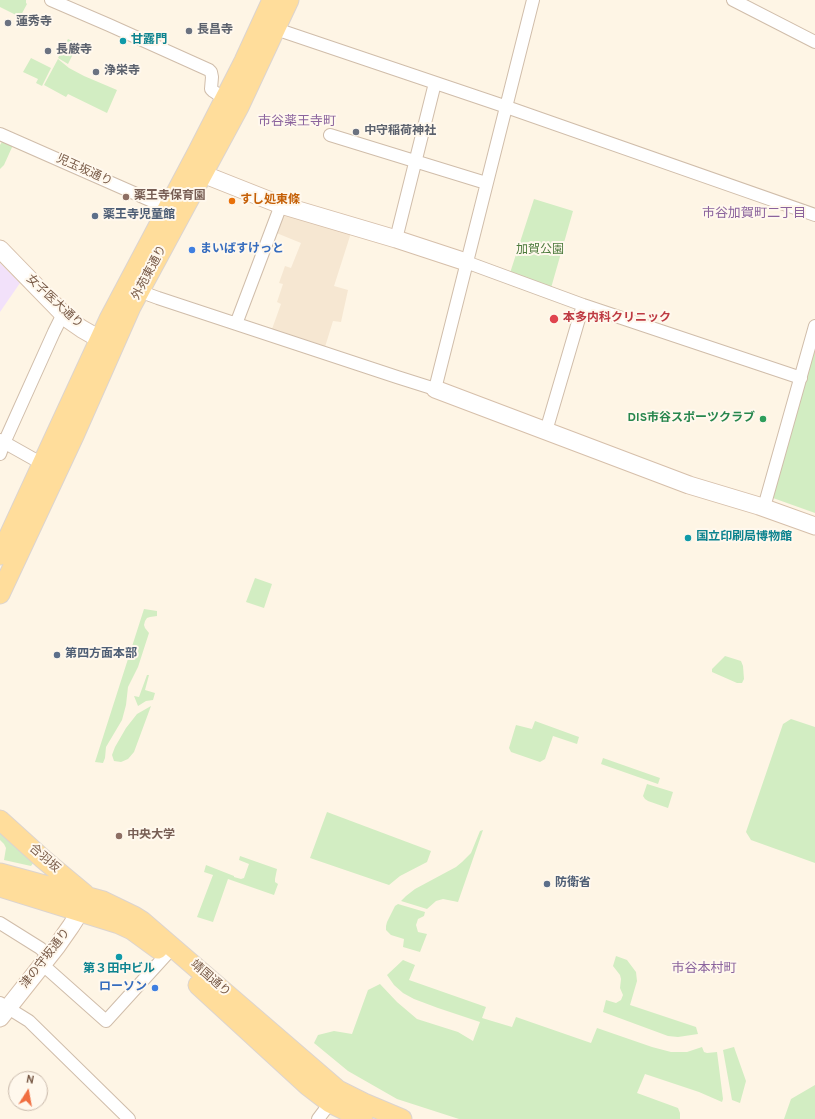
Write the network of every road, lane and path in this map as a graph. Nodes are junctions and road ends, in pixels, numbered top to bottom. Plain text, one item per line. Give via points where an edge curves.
1 (51, 0) edge
2 (272, 0) edge
3 (289, 0) edge
4 (533, 0) edge
5 (733, 0) edge
6 (756, 5) edge
7 (268, 27) junction
8 (815, 42) edge
9 (435, 83) junction
10 (225, 99) junction
11 (506, 107) junction
12 (0, 134) edge
13 (330, 134) dead end
14 (415, 161) junction
15 (196, 171) junction
16 (486, 183) junction
17 (281, 205) junction
18 (168, 208) junction
19 (815, 215) edge
20 (396, 239) junction
21 (0, 249) edge
22 (466, 262) junction
23 (139, 291) junction
24 (583, 305) junction
25 (63, 314) junction
26 (236, 324) junction
27 (815, 326) edge
28 (107, 343) junction
29 (801, 378) junction
30 (435, 389) junction
31 (546, 431) junction
32 (1, 446) edge
33 (50, 467) junction
34 (763, 507) junction
35 (815, 526) edge
36 (8, 553) edge
37 (1, 588) edge
38 (0, 820) edge
39 (43, 859) junction
40 (0, 873) edge
41 (58, 877) junction
42 (27, 881) junction
43 (0, 887) edge
44 (70, 892) junction
45 (85, 904) junction
46 (0, 923) edge
47 (166, 955) junction
48 (46, 960) junction
49 (3, 1009) edge
50 (330, 1103) junction
51 (129, 1119) edge
52 (318, 1119) edge
53 (363, 1119) edge
54 (402, 1119) edge

1 - 10 street via 209,70 212,77 211,89
2 - 7 main road, 外苑東通り
3 - 7 main road, 外苑東通り
4 - 11 street
5 - 6 street
6 - 8 street
7 - 9 street
7 - 10 main road, 外苑東通り
7 - 15 main road, 外苑東通り via 239,107
9 - 11 street
9 - 14 street
10 - 15 main road, 外苑東通り
11 - 16 street
11 - 19 street
12 - 18 street, 児玉坂通り
13 - 14 street
14 - 16 street
14 - 20 street
15 - 17 street
15 - 18 main road, 外苑東通り
15 - 23 main road, 外苑東通り
16 - 22 street
17 - 20 street
17 - 26 street
18 - 28 main road, 外苑東通り
20 - 22 street
21 - 25 street, 女子医大通り
22 - 24 street
22 - 30 street
23 - 26 street
23 - 28 main road, 外苑東通り
24 - 29 street
24 - 31 street
25 - 28 street, 女子医大通り via 76,326
25 - 32 street
26 - 30 street
27 - 29 street
28 - 33 main road, 外苑東通り
29 - 34 street
30 - 31 street
31 - 34 street via 689,485
32 - 33 street
33 - 36 main road, 外苑東通り
34 - 35 street
36 - 37 main road, 外苑東通り
38 - 39 main road, 合羽坂
39 - 41 main road
39 - 45 main road, 合羽坂
40 - 42 main road, 靖国通り
41 - 42 main road via 58,881 53,884
41 - 44 main road
42 - 44 main road, 靖国通り
43 - 45 main road, 靖国通り
44 - 45 main road, 靖国通り
45 - 47 main road, 靖国通り via 132,930
45 - 48 street, 津の守坂通り
45 - 54 main road, 靖国通り via 115,906 142,921 338,1090
46 - 48 street via 40,948
47 - 48 street via 106,1021
47 - 50 main road, 靖国通り via 308,1086
48 - 49 street, 津の守坂通り
49 - 51 street via 29,1021
50 - 52 street
50 - 53 main road, 靖国通り

